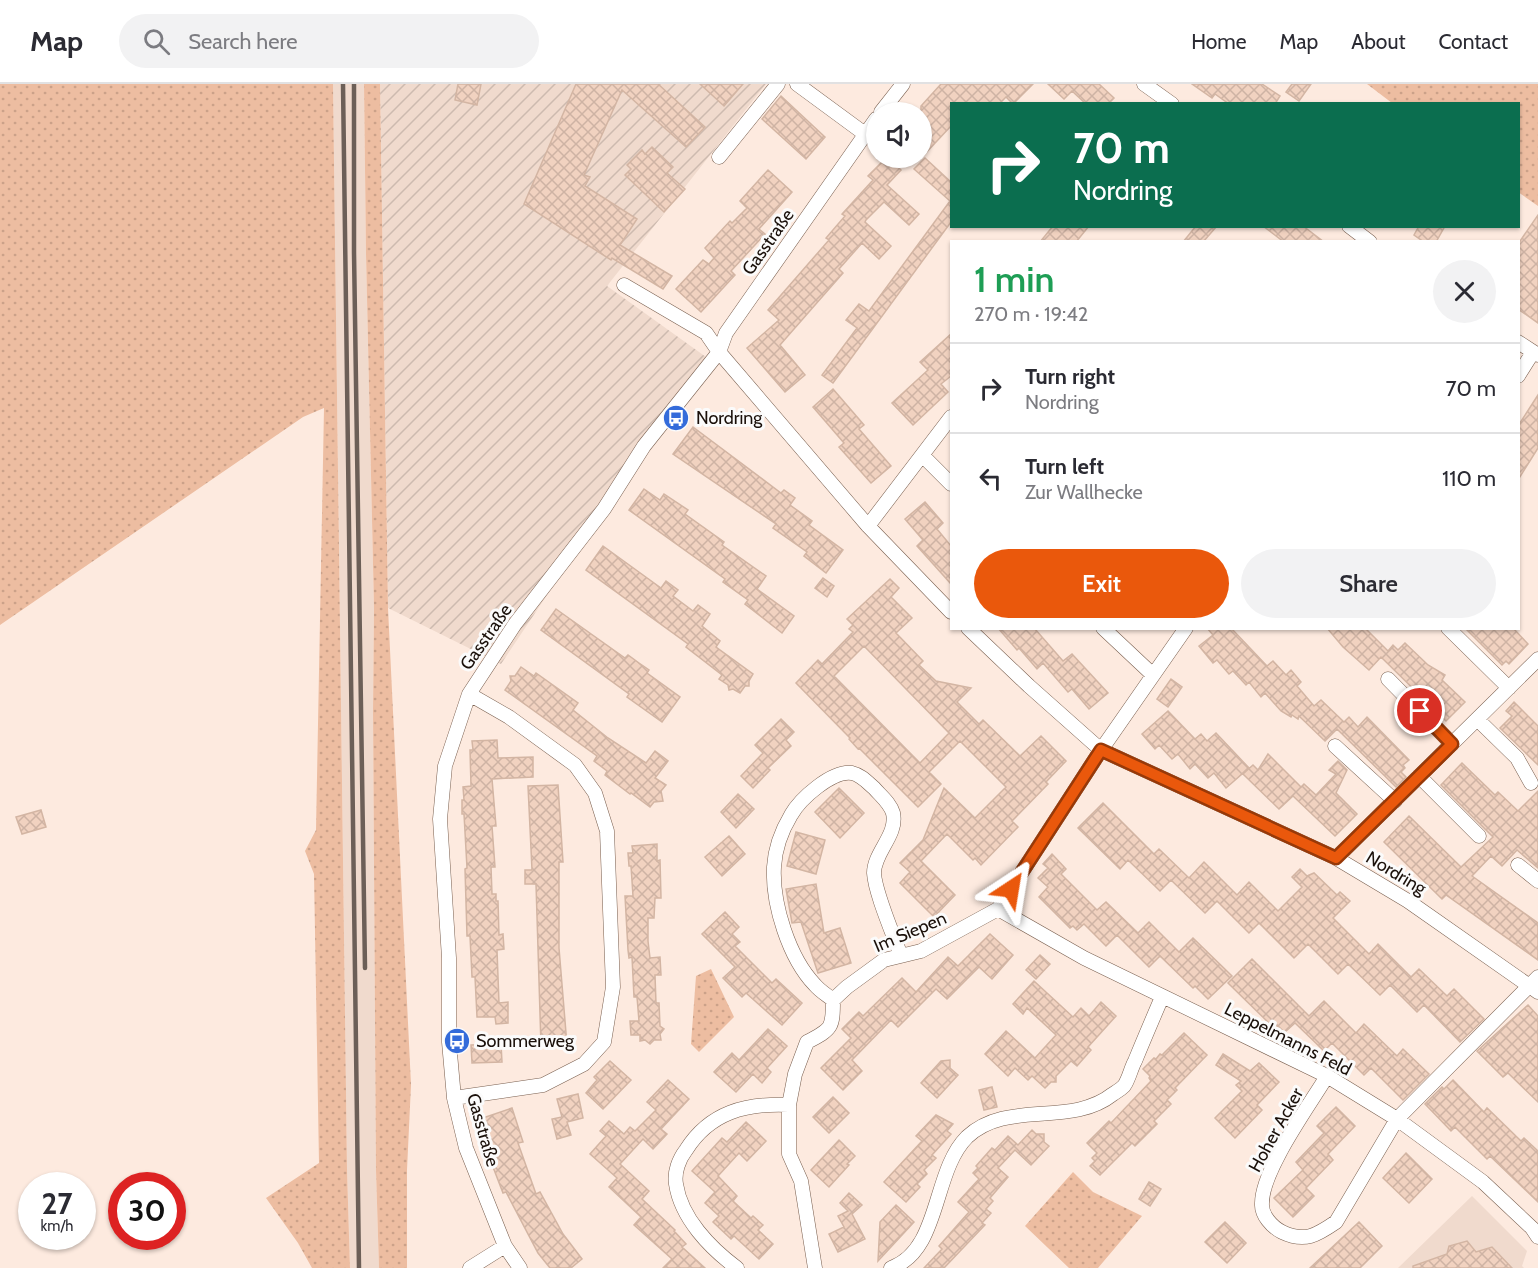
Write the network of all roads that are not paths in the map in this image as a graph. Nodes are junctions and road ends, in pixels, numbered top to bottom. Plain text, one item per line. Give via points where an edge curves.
1 (778, 84) edge
2 (797, 84) edge
3 (903, 84) edge
4 (1144, 84) edge
5 (889, 102) edge
6 (1169, 102) edge
7 (865, 134) joint
8 (719, 157) dead end
9 (1352, 228) edge
10 (1367, 240) edge
11 (624, 285) dead end
12 (1520, 343) edge
13 (719, 352) junction
14 (1535, 353) edge
15 (1520, 373) edge
16 (950, 418) edge
17 (922, 455) junction
18 (950, 483) edge
19 (868, 526) junction
20 (950, 611) edge
21 (970, 630) edge
22 (1105, 630) edge
23 (1185, 630) edge
24 (1450, 630) edge
25 (1538, 659) edge
26 (1153, 675) junction
27 (1388, 679) dead end
28 (1509, 688) junction
29 (469, 694) junction
30 (1477, 719) junction
31 (1452, 744) junction
32 (1335, 746) dead end
33 (1101, 750) junction
34 (1419, 776) junction
35 (1531, 783) dead end
36 (1395, 801) junction
37 (1479, 836) dead end
38 (1336, 858) junction
39 (1518, 864) dead end
40 (1538, 881) edge
41 (998, 909) junction
42 (901, 956) junction
43 (1535, 985) edge
44 (1162, 997) junction
45 (833, 1000) junction
46 (1327, 1076) junction
47 (453, 1098) junction
48 (789, 1105) junction
49 (1397, 1119) junction
50 (1538, 1237) edge
51 (505, 1246) junction
52 (470, 1268) edge
53 (520, 1268) edge
54 (737, 1268) edge
55 (815, 1268) edge
56 (891, 1268) edge

1 - 8 street
2 - 7 street
3 - 5 street
4 - 6 street
7 - 13 street, Gasstraße via 726,333
9 - 10 street
11 - 13 street via 706,333
12 - 14 street
13 - 19 street
13 - 29 street, Gasstraße via 644,446 604,509 515,624
14 - 15 street
16 - 17 street
17 - 18 street
17 - 19 street
19 - 20 street
21 - 33 street, Nordring
22 - 26 street
23 - 26 street, Im Siepen
24 - 28 street
25 - 28 street
26 - 33 street, Im Siepen
27 - 31 street
28 - 30 street
29 - 47 street, Gasstraße via 446,766 440,819
29 - 47 street via 509,717 575,765 595,793 607,831 613,987 604,1042 584,1064 543,1085
30 - 31 street
30 - 35 street via 1517,758
31 - 34 street
32 - 36 street
33 - 38 street, Nordring
33 - 41 street, Im Siepen
34 - 36 street
34 - 37 street
36 - 38 street
38 - 43 street, Nordring
39 - 40 street
41 - 42 street, Im Siepen via 921,951
41 - 44 street, Leppelmanns Feld
42 - 45 street, Im Siepen via 884,960
42 - 45 street via 874,872 892,828 893,814 887,802 862,777 840,773 825,780 792,813 780,839 774,866 783,928 814,985
43 - 49 street, Nordring
44 - 46 street, Leppelmanns Feld
44 - 56 street via 1124,1085 1101,1104 1074,1112 1010,1116 968,1136 947,1168 926,1233 914,1252
45 - 48 street via 833,1021 826,1032 807,1042
46 - 49 street, Leppelmanns Feld
46 - 49 street, Hoher Acker via 1267,1175 1261,1205 1275,1229 1307,1238 1336,1222
47 - 51 street, Gasstraße via 466,1148
48 - 54 street via 765,1104 722,1115 696,1134 679,1160 676,1182 683,1208 702,1236
48 - 55 street via 789,1154 801,1181
49 - 50 street, Leppelmanns Feld via 1483,1182
51 - 52 street
51 - 53 street, Gasstraße

